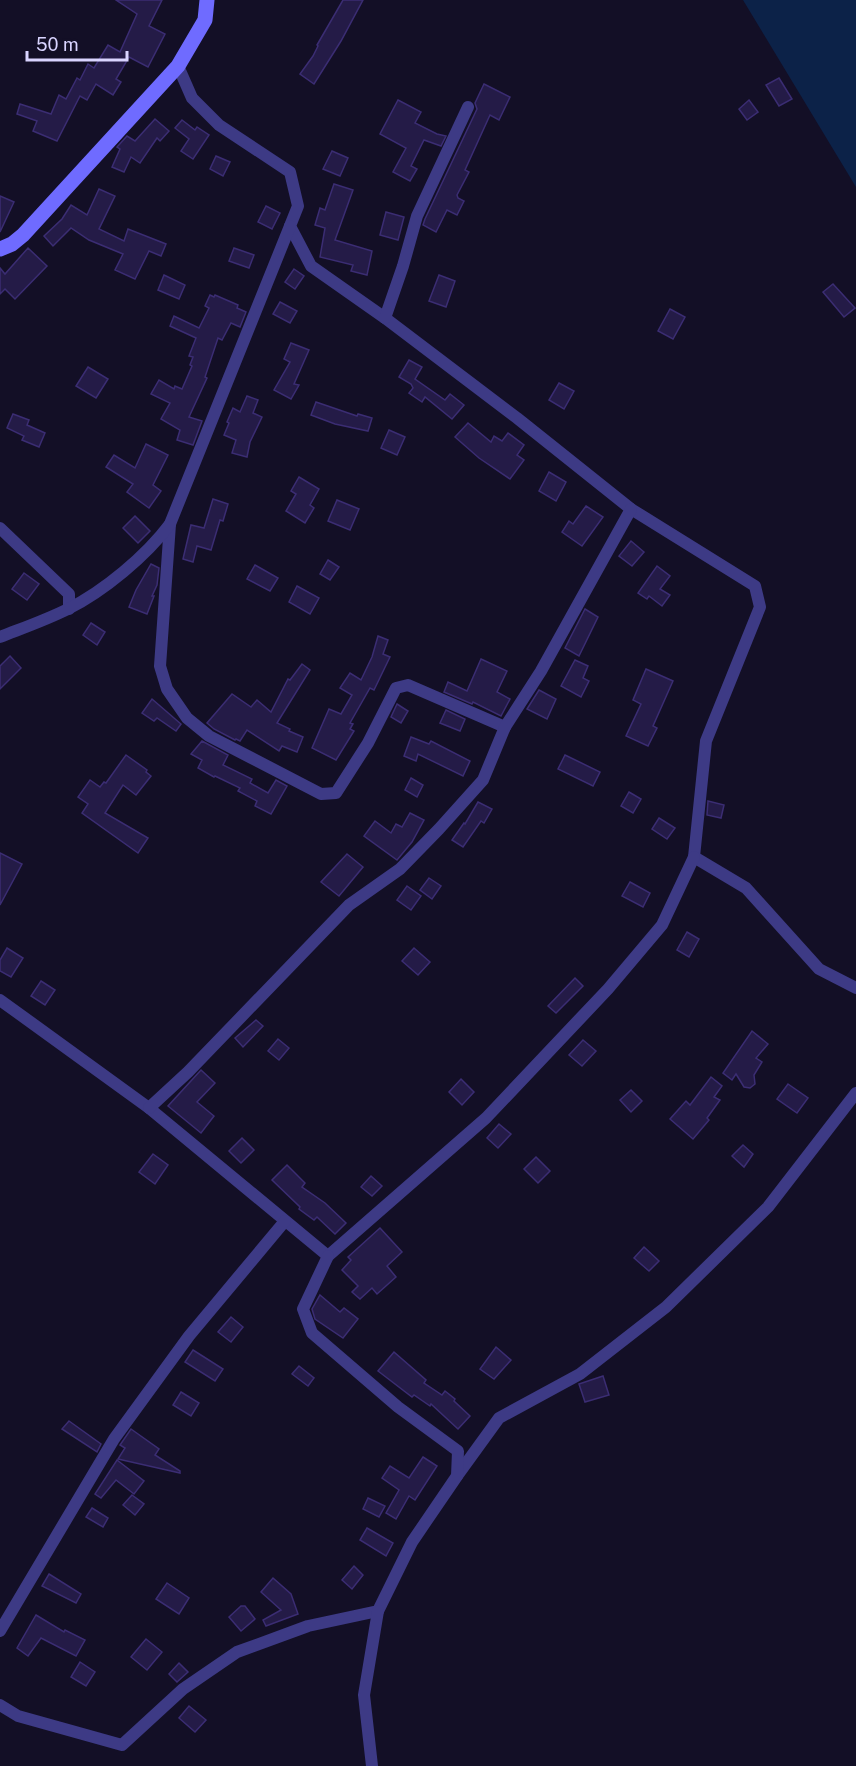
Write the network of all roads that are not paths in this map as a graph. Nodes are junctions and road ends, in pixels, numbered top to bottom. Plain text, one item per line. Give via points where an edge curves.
1 (207, 0) edge
2 (218, 0) edge
3 (205, 20) junction
4 (178, 66) junction
5 (468, 107) dead end
6 (290, 226) junction
7 (0, 249) edge
8 (385, 318) junction
9 (631, 509) junction
10 (170, 524) junction
11 (0, 528) edge
12 (69, 609) junction
13 (0, 638) edge
14 (505, 727) junction
15 (694, 857) junction
16 (856, 988) edge
17 (0, 1000) edge
18 (856, 1093) edge
19 (148, 1108) junction
20 (285, 1221) junction
21 (328, 1256) junction
22 (457, 1476) junction
23 (378, 1611) junction
24 (0, 1631) edge
25 (0, 1705) edge
26 (372, 1766) edge

1 - 3 main road
2 - 3 main road
3 - 4 main road
4 - 6 street via 192,98 219,125 290,172 298,206
4 - 7 main road via 23,235
5 - 8 street via 417,216
6 - 8 street via 311,266
6 - 10 street
8 - 9 street
9 - 14 street via 541,671
9 - 15 street via 755,586 760,608 706,741
10 - 12 street via 157,542 105,586
10 - 14 street via 160,666 167,688 187,718 209,736 321,794 336,793 396,688 408,685
11 - 12 street via 69,594
12 - 13 street
14 - 19 street via 483,780 439,829 400,869 349,905
15 - 16 street via 746,888 819,969
15 - 21 street via 662,925 608,989 486,1118
17 - 19 street
18 - 22 street via 768,1207 666,1307 580,1374 499,1418
19 - 20 street
20 - 21 street
20 - 24 street via 189,1336 114,1439
21 - 22 street via 303,1309 312,1333 398,1407 458,1451
22 - 23 street via 412,1542
23 - 25 street via 308,1626 237,1652 183,1689 122,1745 18,1716
23 - 26 street via 364,1695

